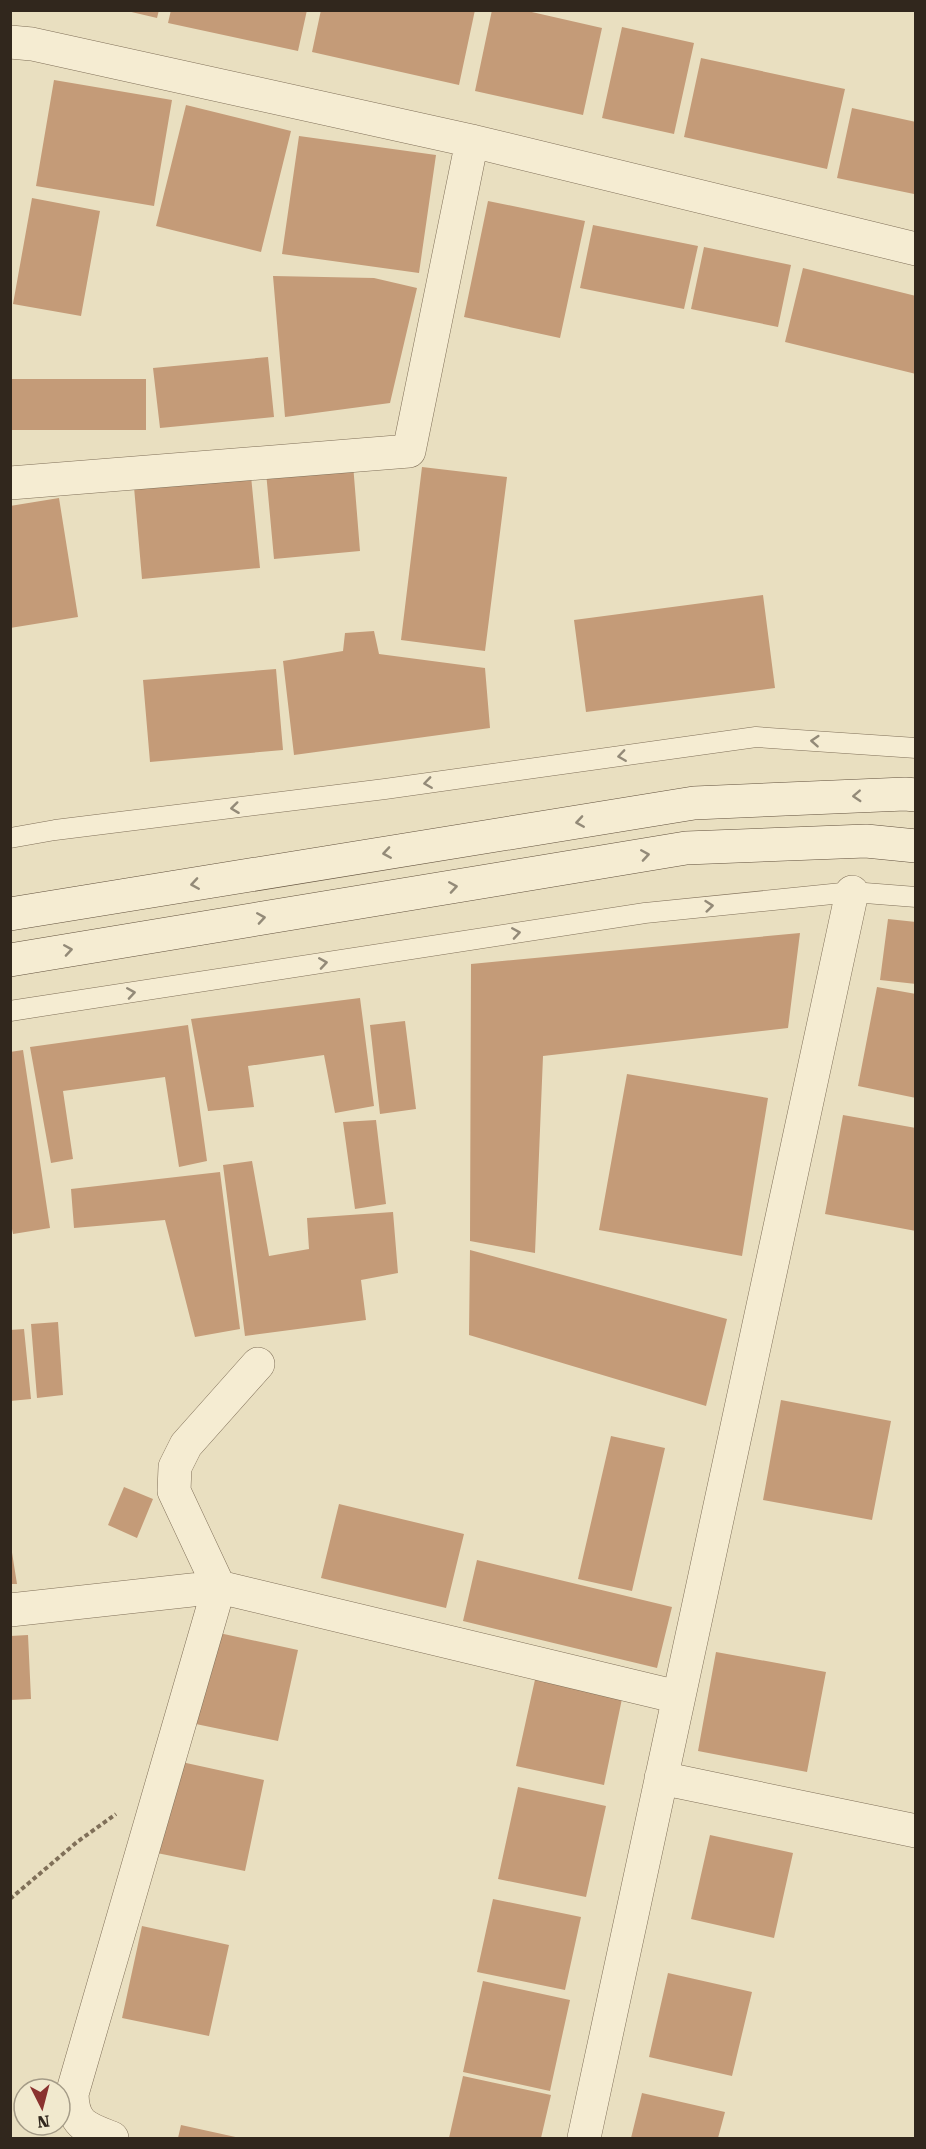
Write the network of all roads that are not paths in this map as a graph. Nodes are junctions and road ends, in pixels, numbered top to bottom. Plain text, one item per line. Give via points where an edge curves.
1 (10, 42) edge
2 (472, 141) junction
3 (915, 249) edge
4 (10, 483) edge
5 (915, 748) edge
6 (915, 795) edge
7 (10, 838) edge
8 (915, 846) edge
9 (852, 892) junction
10 (915, 897) edge
11 (10, 914) edge
12 (10, 960) edge
13 (10, 1011) edge
14 (258, 1365) dead end
15 (219, 1587) junction
16 (10, 1610) edge
17 (678, 1697) junction
18 (661, 1778) junction
19 (915, 1831) edge
20 (112, 2139) edge
21 (584, 2139) edge

1 - 2 street
2 - 3 street
2 - 4 street via 409,451
5 -> 7 lane via 756,737
6 -> 11 street via 694,803
12 -> 8 street via 686,848 866,841
9 - 10 lane
13 -> 9 lane via 645,913
9 - 17 street
14 - 15 street via 186,1445 175,1467 174,1491
15 - 16 street
15 - 17 street
15 - 20 street via 72,2094 73,2112 86,2128
17 - 18 street
18 - 19 street
18 - 21 street

